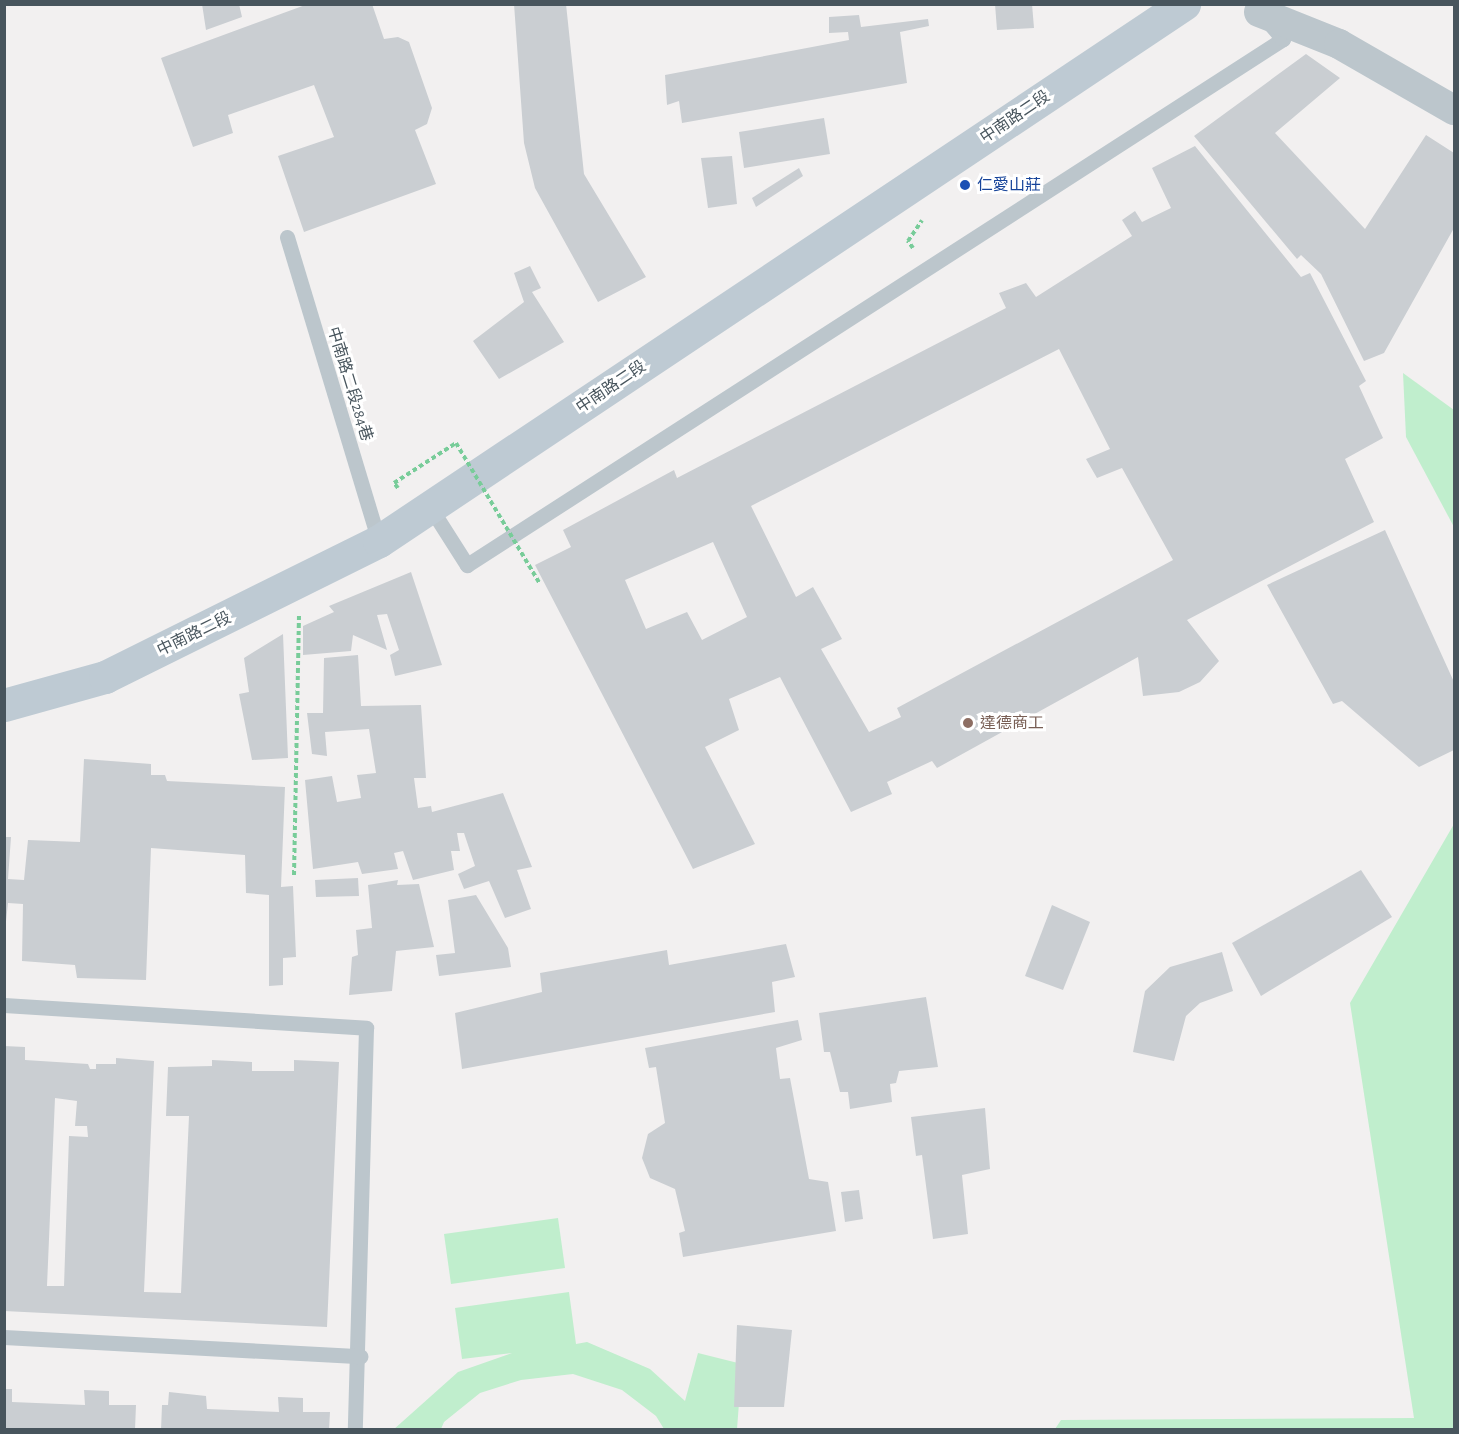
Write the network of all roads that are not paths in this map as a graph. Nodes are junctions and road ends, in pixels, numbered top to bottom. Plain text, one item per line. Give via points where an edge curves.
1 (1184, 4) edge
2 (1255, 8) edge
3 (1455, 110) edge
4 (286, 237) dead end
5 (430, 507) junction
6 (379, 541) junction
7 (4, 705) edge
8 (4, 1005) edge
9 (4, 1337) edge
10 (360, 1356) junction
11 (355, 1430) edge

1 - 5 main road, 中南路二段
2 - 3 street via 1339,44
2 - 5 lane via 1283,39 467,565
4 - 6 lane, 中南路二段284巷
5 - 6 main road, 中南路二段
6 - 7 main road, 中南路二段 via 105,677
8 - 10 lane via 366,1028
9 - 10 lane
10 - 11 lane

